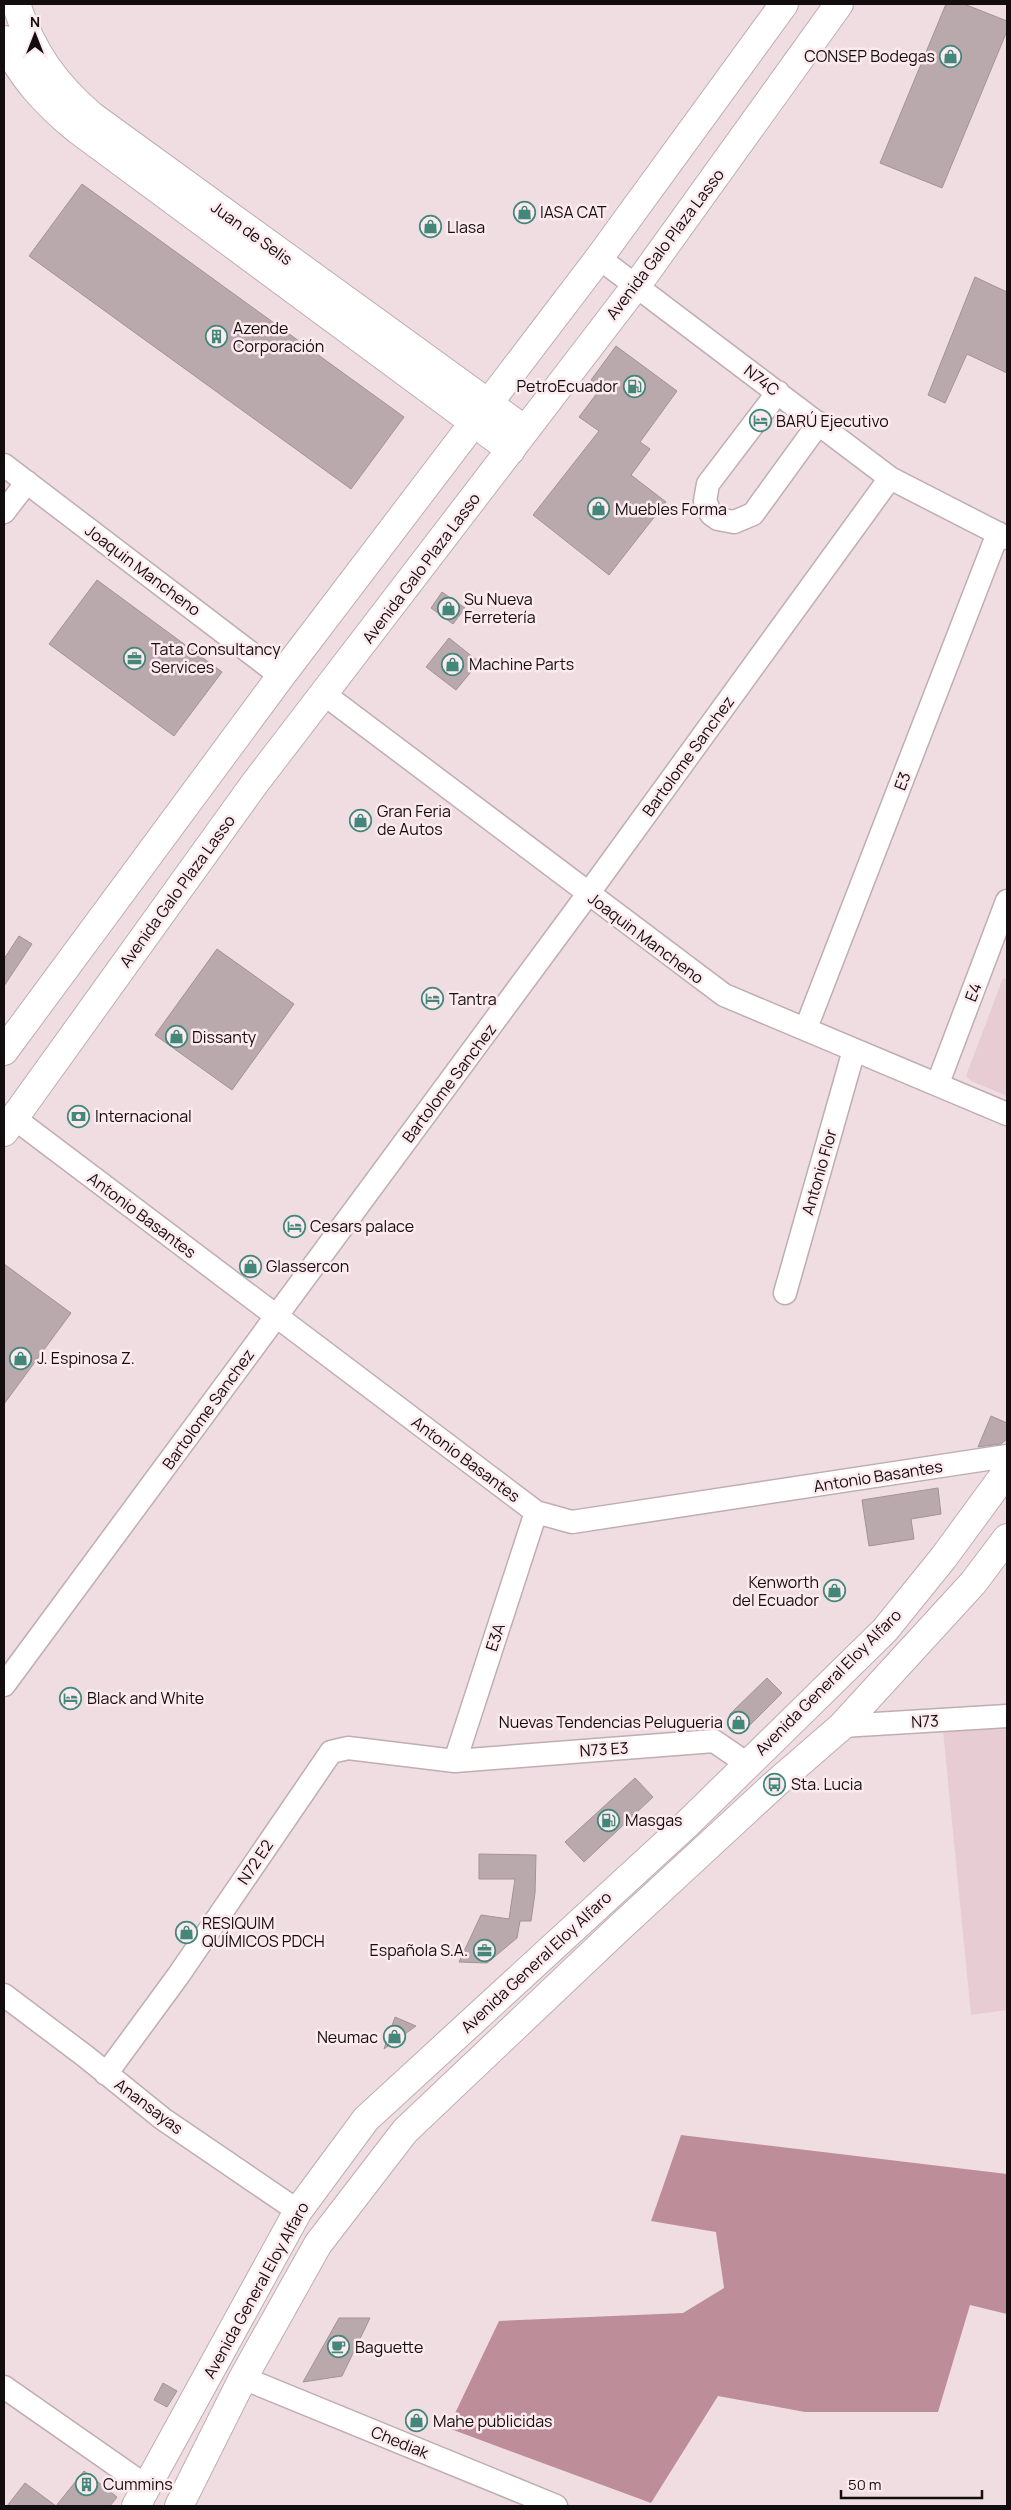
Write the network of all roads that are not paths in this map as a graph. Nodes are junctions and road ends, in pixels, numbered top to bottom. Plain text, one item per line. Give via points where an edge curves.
1 (16, 4) edge
2 (784, 4) edge
3 (839, 4) edge
4 (4, 40) edge
5 (599, 258) junction
6 (636, 284) junction
7 (778, 392) junction
8 (481, 414) junction
9 (818, 423) junction
10 (518, 440) junction
11 (4, 466) edge
12 (890, 478) junction
13 (27, 482) junction
14 (4, 512) edge
15 (1002, 536) edge
16 (281, 676) junction
17 (324, 694) junction
18 (588, 894) junction
19 (1007, 901) edge
20 (806, 1028) junction
21 (854, 1050) junction
22 (4, 1051) edge
23 (938, 1084) junction
24 (1007, 1114) edge
25 (9, 1125) edge
26 (784, 1293) dead end
27 (276, 1316) junction
28 (1007, 1456) edge
29 (1007, 1471) edge
30 (536, 1512) junction
31 (1007, 1538) edge
32 (4, 1685) edge
33 (1007, 1716) edge
34 (842, 1726) junction
35 (455, 1761) junction
36 (746, 1763) junction
37 (4, 1995) edge
38 (106, 2074) junction
39 (298, 2211) junction
40 (243, 2378) junction
41 (7, 2395) edge
42 (141, 2496) edge
43 (179, 2506) edge
44 (556, 2506) edge

1 - 8 main road, Juan de Selis via 33,48 49,72 92,116
2 - 5 main road
3 - 6 main road, Avenida Galo Plaza Lasso
4 - 8 main road, Juan de Selis via 13,60 54,110
5 - 6 street, N74C
5 - 8 main road
6 - 7 street, N74C
6 - 10 main road, Avenida Galo Plaza Lasso
7 - 9 street, N74C
7 - 9 street via 708,484 706,501 718,519 734,522 753,514
8 - 10 main road, Juan de Selis
8 - 16 main road
9 - 12 street, N74C
10 - 17 main road, Avenida Galo Plaza Lasso
11 - 13 street, Joaquin Mancheno
12 - 15 street, N74C
12 - 18 street, Bartolome Sanchez
13 - 14 street
13 - 16 street, Joaquin Mancheno
15 - 20 street, E3
16 - 22 main road
17 - 18 street, Joaquin Mancheno
17 - 25 main road, Avenida Galo Plaza Lasso via 255,783
18 - 20 street, Joaquin Mancheno via 724,995
18 - 27 street, Bartolome Sanchez
19 - 23 street, E4
20 - 21 street, Joaquin Mancheno
21 - 23 street, Joaquin Mancheno
21 - 26 street, Antonio Flor
23 - 24 street, Joaquin Mancheno
25 - 27 street, Antonio Basantes
27 - 30 street, Antonio Basantes
27 - 32 street, Bartolome Sanchez
28 - 30 street, Antonio Basantes via 572,1522
29 - 36 main road, Avenida General Eloy Alfaro via 885,1630
30 - 35 street, E3A
31 - 34 main road, Avenida General Eloy Alfaro via 973,1582
33 - 34 street, N73
34 - 40 main road, Avenida General Eloy Alfaro via 505,2033 405,2131 318,2244
35 - 36 street, N73 E3 via 714,1740
35 - 38 street, N72 E2 via 348,1748 331,1752 178,1976
36 - 39 main road, Avenida General Eloy Alfaro via 686,1825 366,2119
37 - 38 street, Anansayas
38 - 39 street, Anansayas via 163,2118
39 - 42 main road, Avenida General Eloy Alfaro
40 - 43 main road, Avenida General Eloy Alfaro
40 - 44 street, Chediak
41 - 42 street

